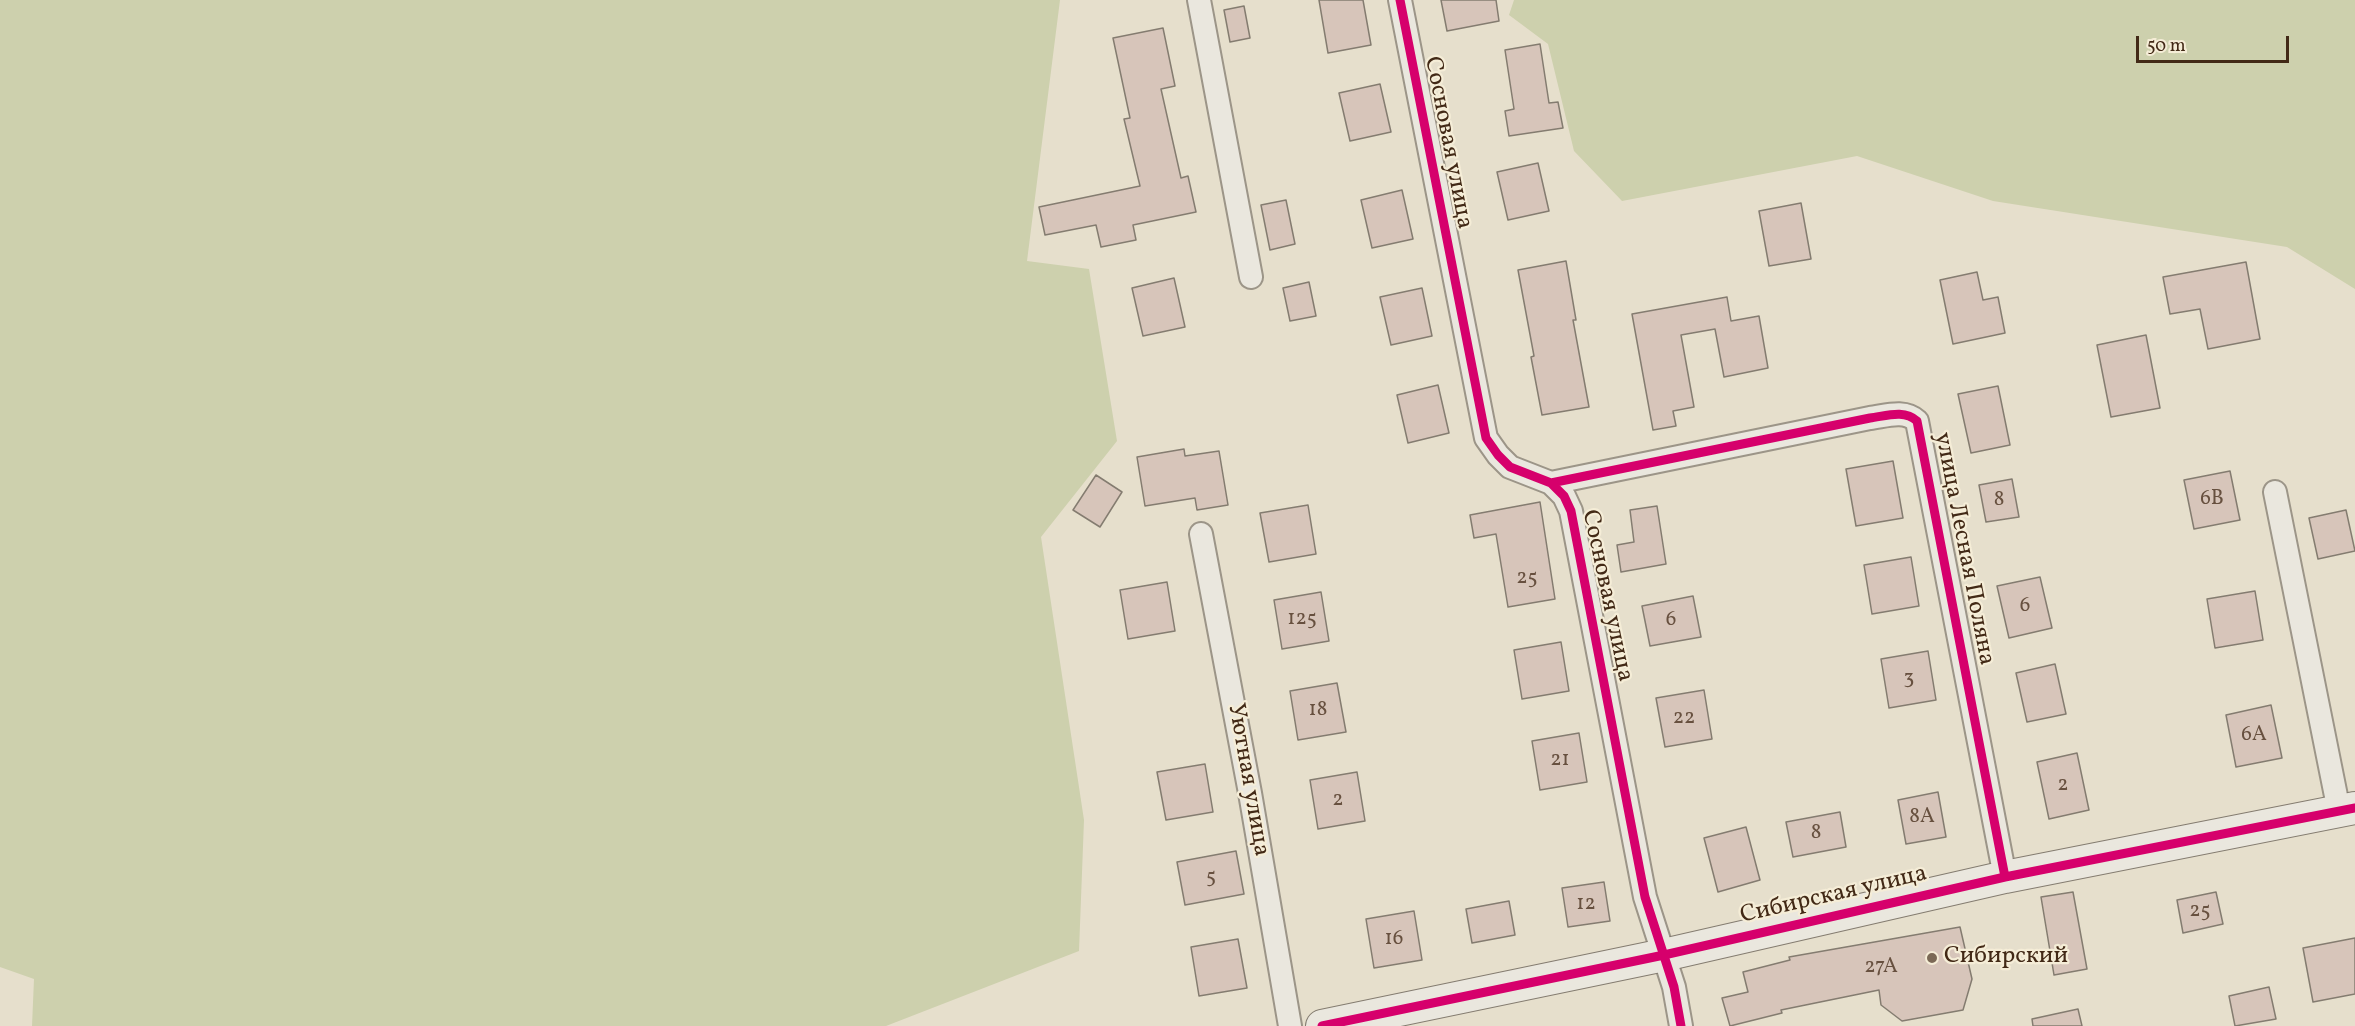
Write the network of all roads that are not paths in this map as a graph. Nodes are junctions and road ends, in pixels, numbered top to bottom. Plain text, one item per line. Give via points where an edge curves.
1 (1199, 0) edge
2 (1400, 0) edge
3 (1251, 277) dead end
4 (1551, 483) junction
5 (2276, 492) dead end
6 (1201, 534) dead end
7 (2347, 809) edge
8 (2006, 877) junction
9 (1664, 955) junction
10 (1290, 1026) edge
11 (1322, 1026) edge
12 (1681, 1026) edge

1 - 3 street
2 - 4 street, Сосновая улица via 1486,438 1510,467
4 - 8 street, улица Лесная Поляна via 1870,418 1910,414 1917,421
4 - 9 street, Сосновая улица via 1564,496 1571,511 1645,897
5 - 7 street
6 - 10 street, Уютная улица
7 - 8 street, Сибирская улица
8 - 9 street, Сибирская улица
9 - 11 street, Сибирская улица
9 - 12 street, Сосновая улица

